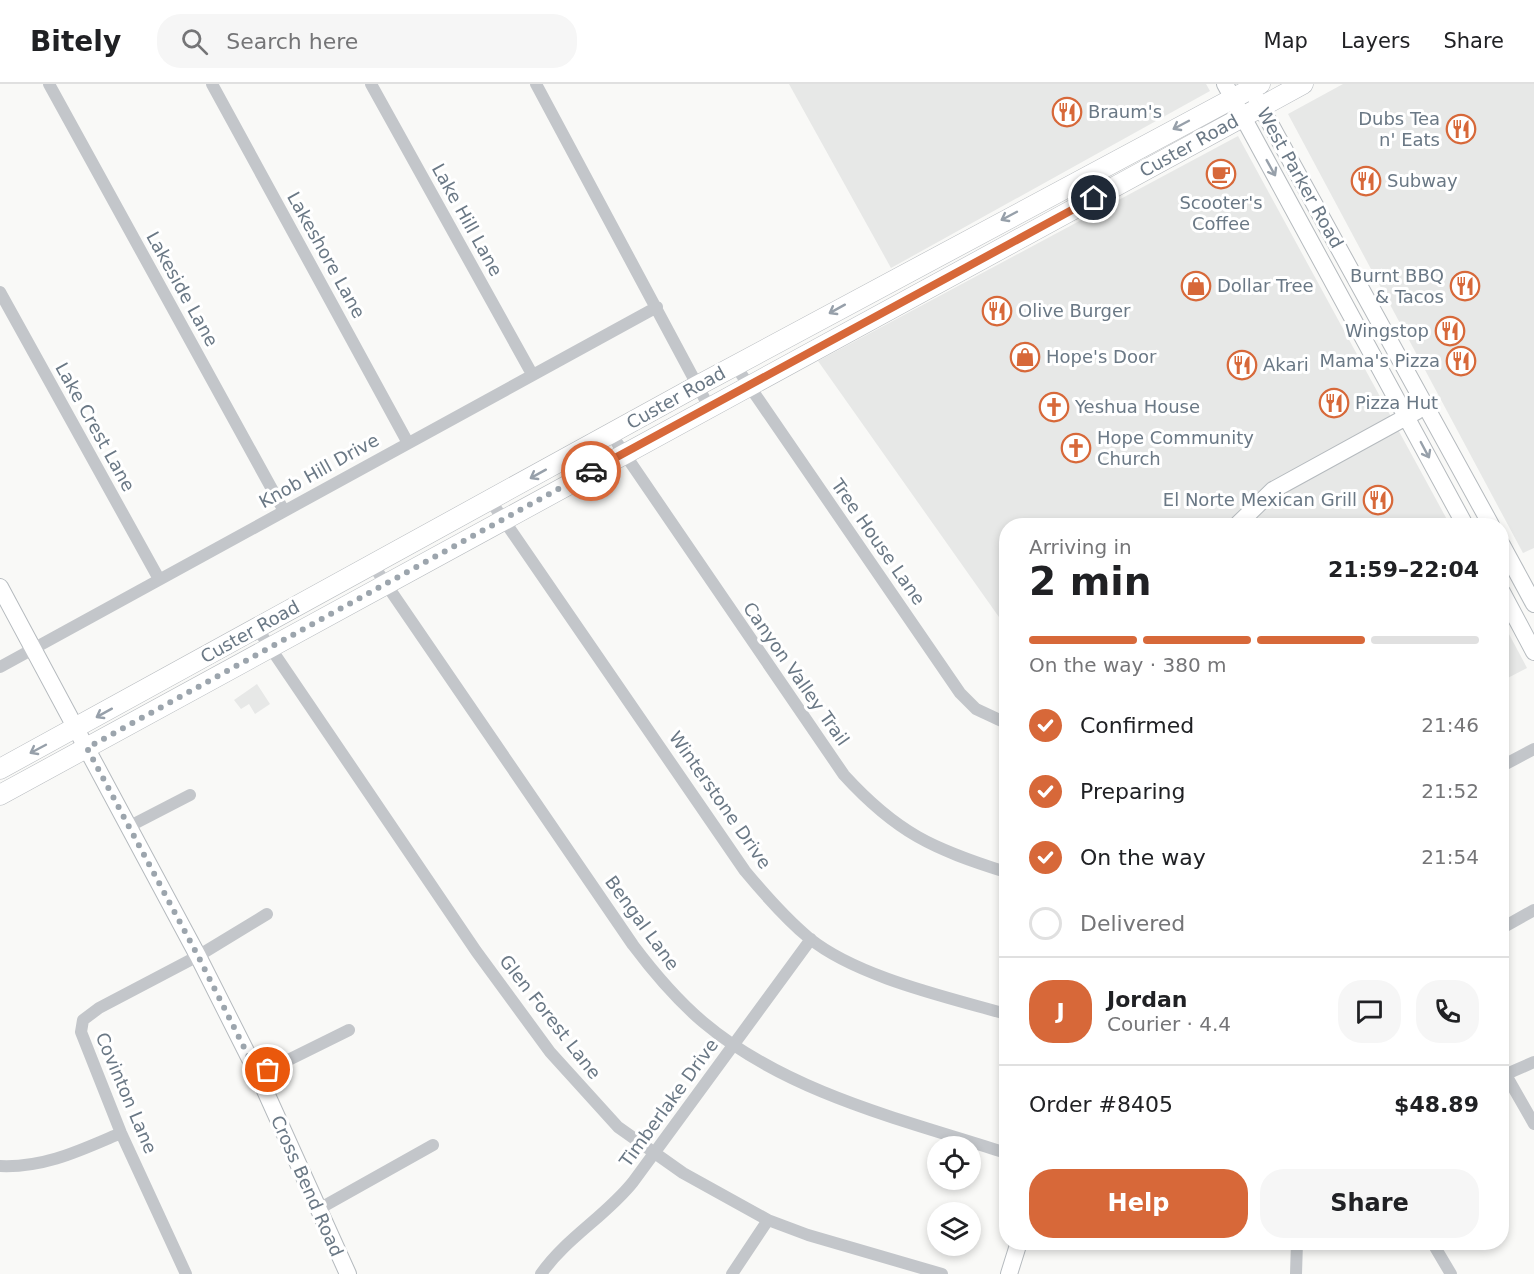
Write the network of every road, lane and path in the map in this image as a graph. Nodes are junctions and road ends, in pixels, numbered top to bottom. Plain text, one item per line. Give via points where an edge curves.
1 (50, 84) edge
2 (212, 84) edge
3 (371, 84) edge
4 (536, 84) edge
5 (1303, 84) edge
6 (1243, 88) edge
7 (1252, 112) junction
8 (1339, 249) junction
9 (1321, 259) junction
10 (0, 292) edge
11 (657, 307) junction
12 (735, 365) junction
13 (532, 374) junction
14 (697, 386) junction
15 (747, 386) junction
16 (709, 406) junction
17 (1425, 406) junction
18 (1406, 415) junction
19 (611, 434) junction
20 (408, 442) junction
21 (622, 454) junction
22 (490, 500) junction
23 (284, 511) junction
24 (1243, 518) edge
25 (1461, 518) edge
26 (1487, 518) edge
27 (503, 520) junction
28 (1509, 558) edge
29 (373, 565) junction
30 (159, 579) junction
31 (385, 583) junction
32 (0, 587) edge
33 (1509, 604) edge
34 (1534, 604) edge
35 (257, 628) junction
36 (1533, 645) edge
37 (269, 648) junction
38 (34, 649) junction
39 (0, 667) edge
40 (999, 720) edge
41 (76, 728) junction
42 (87, 748) junction
43 (1534, 749) edge
44 (1509, 762) edge
45 (0, 769) edge
46 (0, 795) edge
47 (190, 795) dead end
48 (130, 826) junction
49 (999, 870) edge
50 (1534, 910) edge
51 (267, 914) dead end
52 (1509, 924) edge
53 (811, 939) junction
54 (198, 956) junction
55 (999, 1012) edge
56 (349, 1030) dead end
57 (734, 1043) junction
58 (1534, 1062) edge
59 (1509, 1074) edge
60 (258, 1075) junction
61 (1509, 1084) edge
62 (1534, 1124) edge
63 (121, 1133) junction
64 (433, 1145) dead end
65 (999, 1151) edge
66 (654, 1154) junction
67 (0, 1166) edge
68 (317, 1210) junction
69 (768, 1220) junction
70 (1016, 1250) edge
71 (1298, 1250) edge
72 (1436, 1250) edge
73 (186, 1274) edge
74 (348, 1274) edge
75 (541, 1274) edge
76 (732, 1274) edge
77 (942, 1274) edge
78 (1009, 1274) edge
79 (1296, 1274) edge
80 (1450, 1274) edge

1 - 23 street, Lakeside Lane
2 - 20 street, Lakeshore Lane
3 - 13 street, Lake Hill Lane
4 - 11 street
5 - 7 main road, Custer Road
6 - 7 main road, West Parker Road
6 -> 12 main road, Custer Road
7 - 8 main road, West Parker Road
7 -> 9 main road, West Parker Road
7 - 15 main road, Custer Road
8 - 9 main road
8 - 17 main road, West Parker Road
9 - 18 main road, West Parker Road
10 - 30 street, Lake Crest Lane
11 - 13 street, Knob Hill Drive
11 - 14 street
12 - 14 main road, Custer Road
12 - 15 street, Tree House Lane
13 - 20 street, Knob Hill Drive
14 - 16 street
14 - 19 main road, Custer Road
15 - 16 main road, Custer Road
15 - 40 street, Tree House Lane via 960,693 976,709
16 - 21 main road, Custer Road
17 - 18 main road
17 - 26 main road, West Parker Road
18 - 24 main road via 1273,490
18 -> 25 main road, West Parker Road
19 - 21 street, Canyon Valley Trail
19 -> 22 main road, Custer Road
20 - 23 street, Knob Hill Drive
21 - 27 main road, Custer Road
21 - 49 street, Canyon Valley Trail via 844,776 905,830 936,848
22 - 27 street, Winterstone Drive
22 - 29 main road, Custer Road
23 - 30 street, Knob Hill Drive
27 - 31 main road, Custer Road
27 - 53 street, Winterstone Drive via 745,871
28 - 34 main road
29 - 31 street, Bengal Lane
29 - 35 main road, Custer Road
30 - 38 street, Knob Hill Drive
31 - 37 main road, Custer Road
31 - 57 street, Bengal Lane via 633,945 679,1000
32 - 38 main road, Cross Bend Road
33 - 36 main road
35 - 37 street, Glen Forest Lane
35 -> 41 main road, Custer Road
37 - 42 main road, Custer Road
37 - 66 street, Glen Forest Lane via 476,951 550,1052 612,1121
38 - 39 street, Knob Hill Drive
38 - 41 main road, Cross Bend Road
41 - 42 main road, Cross Bend Road
41 -> 45 main road, Custer Road
42 - 46 main road, Custer Road
42 - 48 main road, Cross Bend Road
43 - 44 street
47 - 48 street
48 - 54 main road, Cross Bend Road
50 - 52 street
51 - 54 street, Covinton Lane
53 - 55 street, Winterstone Drive via 900,983
53 - 57 street, Timberlake Drive
54 - 60 main road, Cross Bend Road
54 - 63 street, Covinton Lane via 83,1020 81,1032
56 - 60 street
57 - 65 street, Bengal Lane via 822,1092
57 - 66 street, Timberlake Drive
58 - 59 street
60 - 68 main road, Cross Bend Road
61 - 62 street
63 - 67 street via 59,1159 34,1165
63 - 73 street, Covinton Lane
64 - 68 street
66 - 69 street, Glen Forest Lane
66 - 75 street, Timberlake Drive via 620,1198
68 - 74 main road, Cross Bend Road
69 - 76 street
69 - 77 street, Glen Forest Lane
70 - 78 main road
71 - 79 street
72 - 80 street

